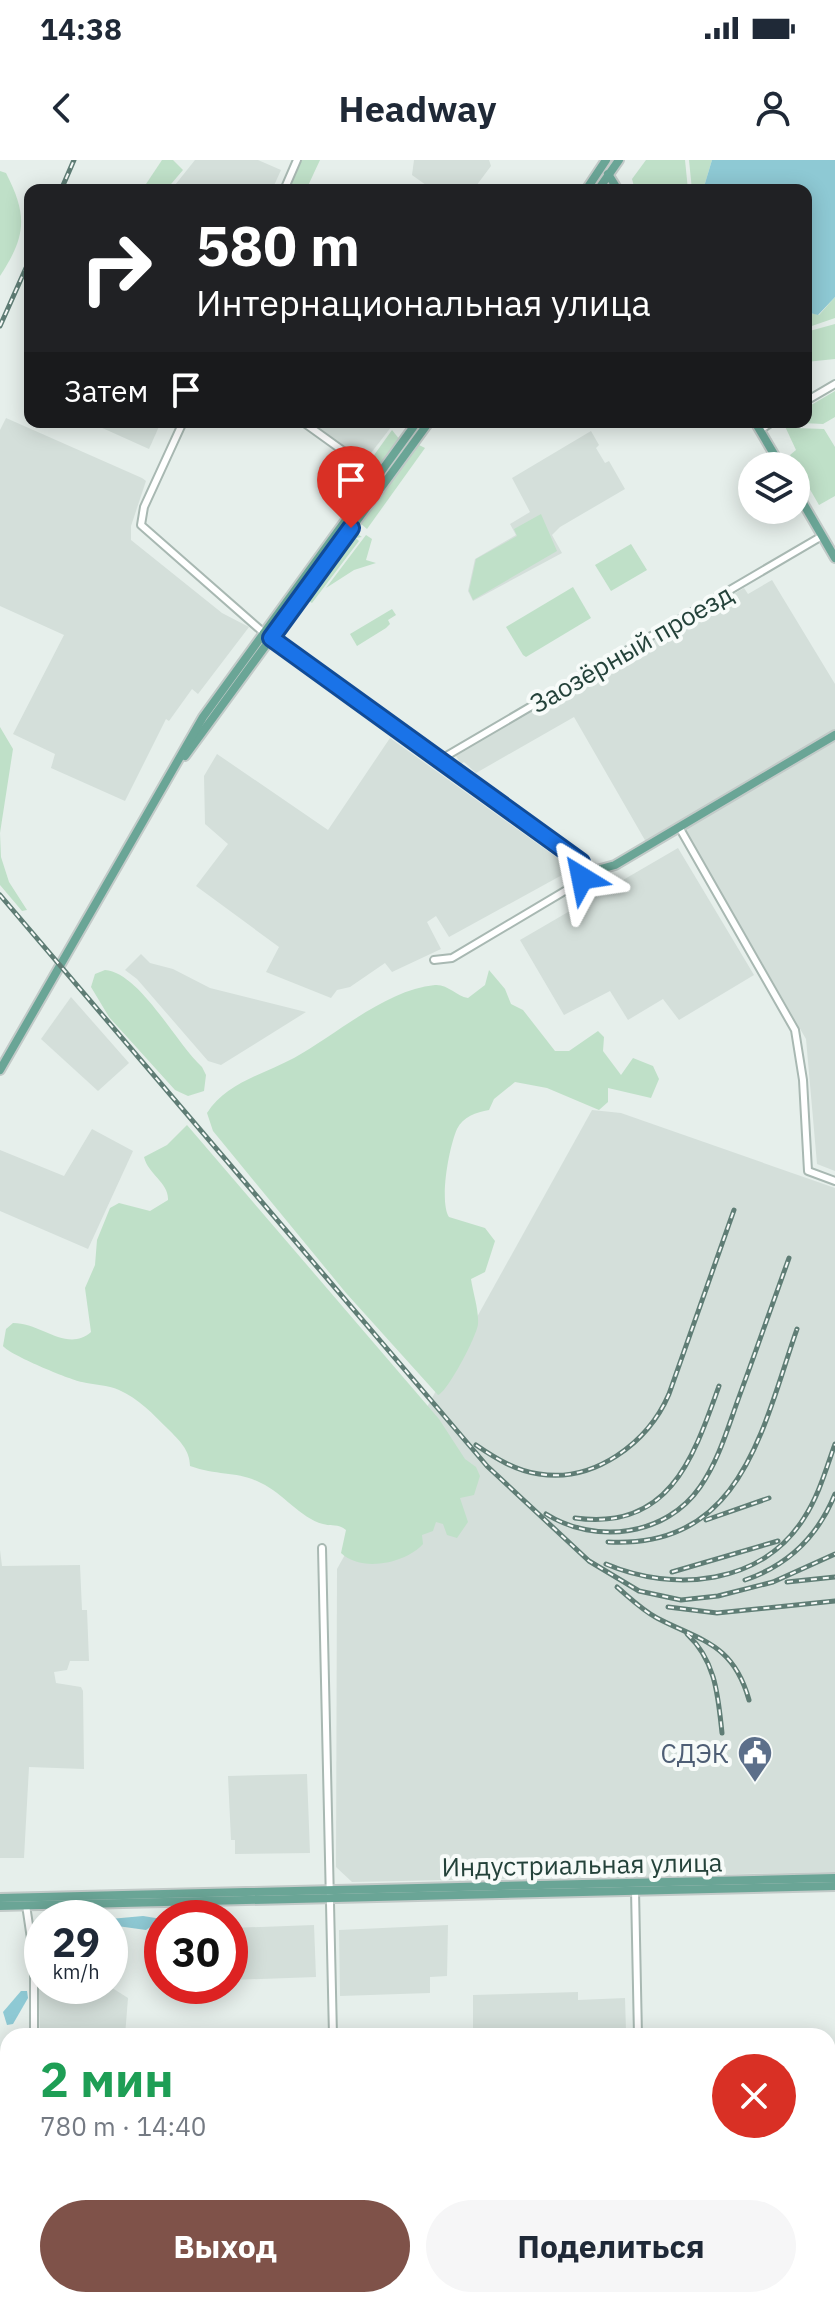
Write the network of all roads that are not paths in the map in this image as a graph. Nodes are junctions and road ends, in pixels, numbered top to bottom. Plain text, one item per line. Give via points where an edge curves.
1 (297, 160) edge
2 (619, 160) edge
3 (603, 162) edge
4 (609, 175) junction
5 (287, 184) edge
6 (590, 184) edge
7 (602, 184) edge
8 (614, 184) edge
9 (835, 384) edge
10 (812, 397) edge
11 (180, 428) edge
12 (311, 428) edge
13 (413, 428) edge
14 (424, 428) edge
15 (759, 428) edge
16 (773, 452) edge
17 (378, 476) junction
18 (810, 515) edge
19 (822, 536) junction
20 (835, 558) edge
21 (319, 564) junction
22 (267, 636) junction
23 (835, 735) edge
24 (442, 762) junction
25 (679, 827) junction
26 (581, 862) junction
27 (600, 870) junction
28 (589, 876) junction
29 (580, 881) junction
30 (434, 960) dead end
31 (0, 1070) edge
32 (835, 1181) edge
33 (322, 1548) dead end
34 (835, 1878) edge
35 (634, 1886) junction
36 (835, 1886) edge
37 (330, 1894) junction
38 (0, 1898) edge
39 (128, 1901) edge
40 (24, 1905) edge
41 (0, 1906) edge
42 (34, 2004) edge
43 (34, 2028) edge
44 (333, 2028) edge
45 (638, 2028) edge

1 - 5 street
2 - 4 main road
3 - 4 main road
3 - 6 main road
4 - 7 main road
4 - 8 main road
9 - 10 street
11 - 22 street via 141,525
12 - 17 street
13 - 17 main road
14 - 21 main road
15 - 16 main road
17 - 21 main road
18 - 19 main road
19 - 20 main road
19 - 24 street, Заозёрный проезд
21 - 22 main road
22 - 24 main road
22 - 31 main road via 158,797
23 - 25 main road
24 - 26 main road
25 - 27 main road
25 - 32 street via 794,1026 808,1171
26 - 27 main road
26 - 28 street
26 - 29 street
27 - 28 street
28 - 29 street
29 - 30 street via 452,958
33 - 37 street
34 - 35 main road, Индустриальная улица
35 - 36 main road, Индустриальная улица
35 - 37 main road, Индустриальная улица
35 - 45 street
37 - 38 main road, Индустриальная улица
37 - 39 main road, Индустриальная улица
37 - 44 street
40 - 41 main road, Индустриальная улица
42 - 43 street

